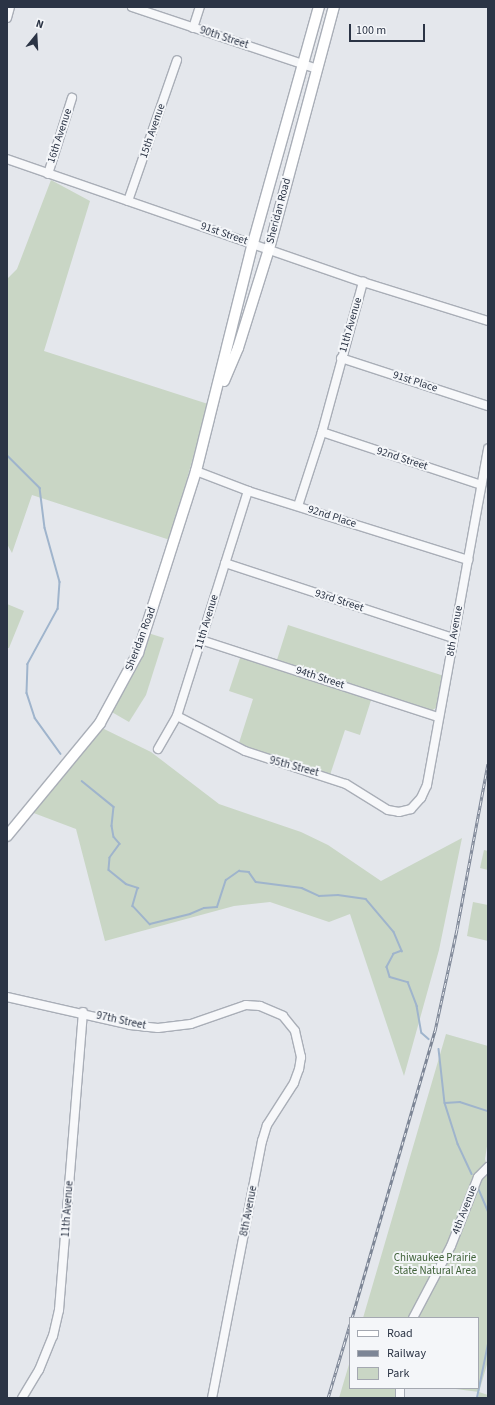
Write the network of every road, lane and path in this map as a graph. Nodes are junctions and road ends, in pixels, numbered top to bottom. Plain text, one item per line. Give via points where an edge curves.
1 (10, 7) edge
2 (132, 7) edge
3 (200, 7) edge
4 (319, 7) edge
5 (334, 7) edge
6 (7, 18) edge
7 (193, 28) junction
8 (177, 60) dead end
9 (303, 64) junction
10 (317, 69) junction
11 (72, 98) dead end
12 (7, 160) edge
13 (48, 174) junction
14 (128, 201) junction
15 (253, 244) junction
16 (269, 249) junction
17 (363, 282) junction
18 (488, 321) edge
19 (341, 358) junction
20 (488, 406) edge
21 (211, 410) junction
22 (322, 432) junction
23 (488, 448) edge
24 (196, 471) junction
25 (481, 485) junction
26 (248, 491) junction
27 (298, 506) junction
28 (468, 560) junction
29 (225, 563) junction
30 (453, 638) junction
31 (201, 640) junction
32 (177, 716) junction
33 (438, 717) junction
34 (158, 749) dead end
35 (411, 809) joint
36 (7, 836) edge
37 (7, 997) edge
38 (83, 1012) junction
39 (295, 1031) joint
40 (488, 1167) edge
41 (414, 1317) edge
42 (22, 1398) edge
43 (212, 1398) edge

1 - 6 street
2 - 7 street, 90th Street
3 - 7 street
4 - 9 main road, Sheridan Road
5 - 10 main road, Sheridan Road
7 - 9 street, 90th Street
8 - 14 street, 15th Avenue
9 - 10 street, 90th Street
9 - 15 main road, Sheridan Road
10 - 16 main road, Sheridan Road
11 - 13 street, 16th Avenue
12 - 13 street, 91st Street
13 - 14 street, 91st Street
14 - 15 street, 91st Street
15 - 16 street, 91st Street
15 - 21 main road, Sheridan Road
16 - 17 street, 91st Street
16 - 21 main road, Sheridan Road via 238,348
17 - 18 street, 91st Street
17 - 19 street, 11th Avenue
19 - 20 street, 91st Place
19 - 22 street, 11th Avenue
21 - 24 main road, Sheridan Road
22 - 25 street, 92nd Street
22 - 27 street, 11th Avenue
23 - 25 street, 8th Avenue
24 - 26 street, 92nd Place
24 - 36 main road, Sheridan Road via 155,606 125,680 100,723
25 - 28 street, 8th Avenue
26 - 27 street, 92nd Place
26 - 29 street, 11th Avenue
27 - 28 street, 92nd Place
28 - 30 street, 8th Avenue
29 - 30 street, 93rd Street
29 - 31 street, 11th Avenue
30 - 33 street, 8th Avenue
31 - 32 street, 11th Avenue
31 - 33 street, 94th Street
32 - 34 street, 11th Avenue
32 - 35 street, 95th Street via 245,751 346,784 388,810 399,812
33 - 35 street, 8th Avenue via 427,785 422,798
37 - 38 street, 97th Street
38 - 39 street, 97th Street via 130,1025 158,1028 191,1024 246,1005 260,1006 283,1016
38 - 42 street, 11th Avenue via 59,1310 53,1336 39,1370
39 - 43 street, 8th Avenue via 301,1057 299,1069 294,1083 267,1125 262,1141
40 - 41 street, 4th Avenue via 478,1177 451,1246

